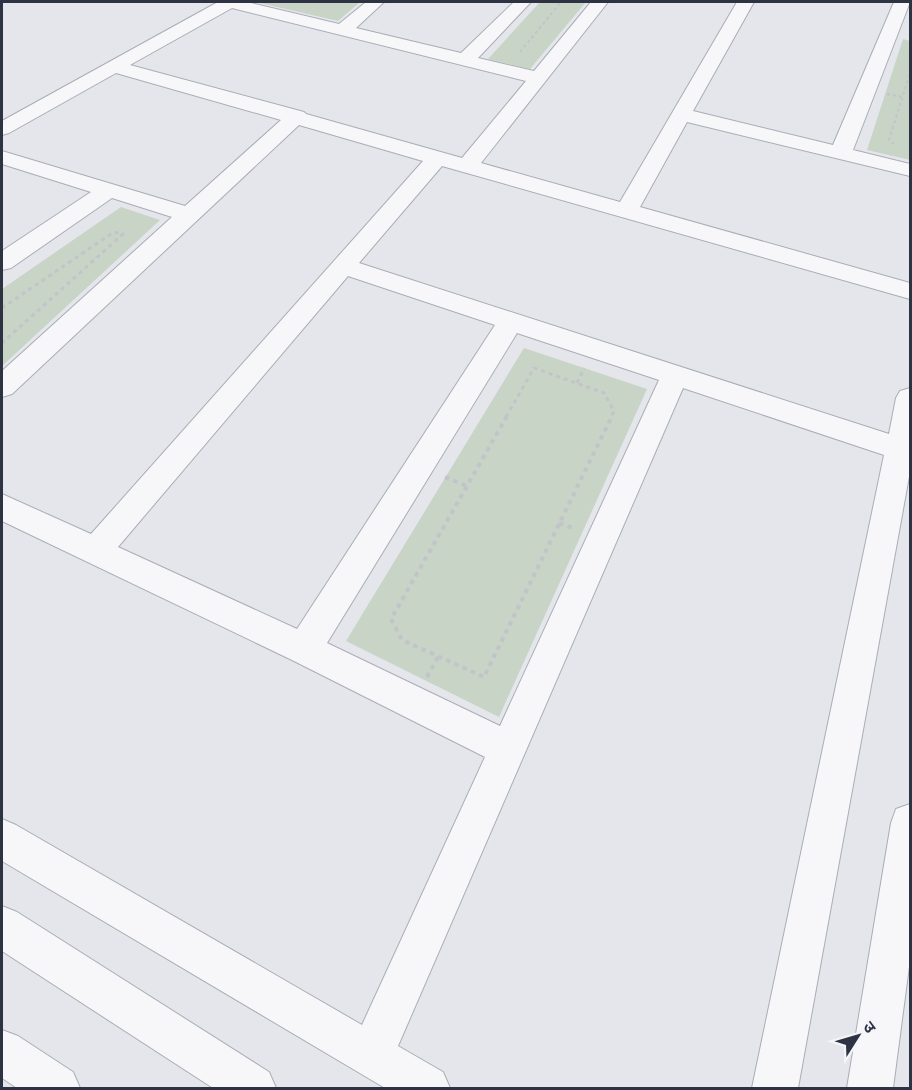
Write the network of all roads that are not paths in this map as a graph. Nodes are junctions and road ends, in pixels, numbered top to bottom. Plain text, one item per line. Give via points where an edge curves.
1 (195, 2) edge
2 (229, 2) edge
3 (376, 2) edge
4 (523, 2) edge
5 (600, 2) edge
6 (745, 2) edge
7 (903, 2) edge
8 (343, 30) junction
9 (901, 30) edge
10 (465, 60) junction
11 (112, 66) junction
12 (74, 68) dead end
13 (538, 78) junction
14 (681, 114) junction
15 (297, 116) junction
16 (2, 129) edge
17 (840, 152) junction
18 (2, 157) edge
19 (438, 157) junction
20 (468, 165) junction
21 (910, 170) edge
22 (109, 190) junction
23 (627, 210) junction
24 (189, 215) junction
25 (2, 262) edge
26 (343, 266) junction
27 (910, 291) edge
28 (511, 321) junction
29 (675, 375) junction
30 (2, 387) edge
31 (910, 398) edge
32 (900, 450) junction
33 (2, 507) edge
34 (95, 550) junction
35 (304, 649) junction
36 (508, 749) junction
37 (910, 823) edge
38 (2, 839) edge
39 (2, 927) edge
40 (2, 1052) edge
41 (371, 1056) junction
42 (57, 1089) edge
43 (253, 1089) edge
44 (428, 1089) edge
45 (775, 1089) edge
46 (870, 1089) edge

1 - 12 street
2 - 8 street
2 - 11 street
3 - 8 street
4 - 10 street
5 - 13 street
6 - 14 street
7 - 9 street
8 - 10 street
9 - 17 street
10 - 13 street
11 - 15 street
11 - 16 street
13 - 20 street
14 - 17 street
14 - 23 street
15 - 19 street
15 - 24 street
17 - 21 street
18 - 22 street
19 - 20 street
19 - 26 street
20 - 23 street
22 - 24 street
22 - 25 street
23 - 27 street
24 - 30 street
26 - 28 street
26 - 34 street
28 - 29 street
28 - 35 street
29 - 32 street
29 - 36 street
31 - 32 street
32 - 45 street
33 - 34 street
34 - 35 street
35 - 36 street
36 - 41 street
37 - 46 street
38 - 41 street
39 - 43 street
40 - 42 street
41 - 44 street

